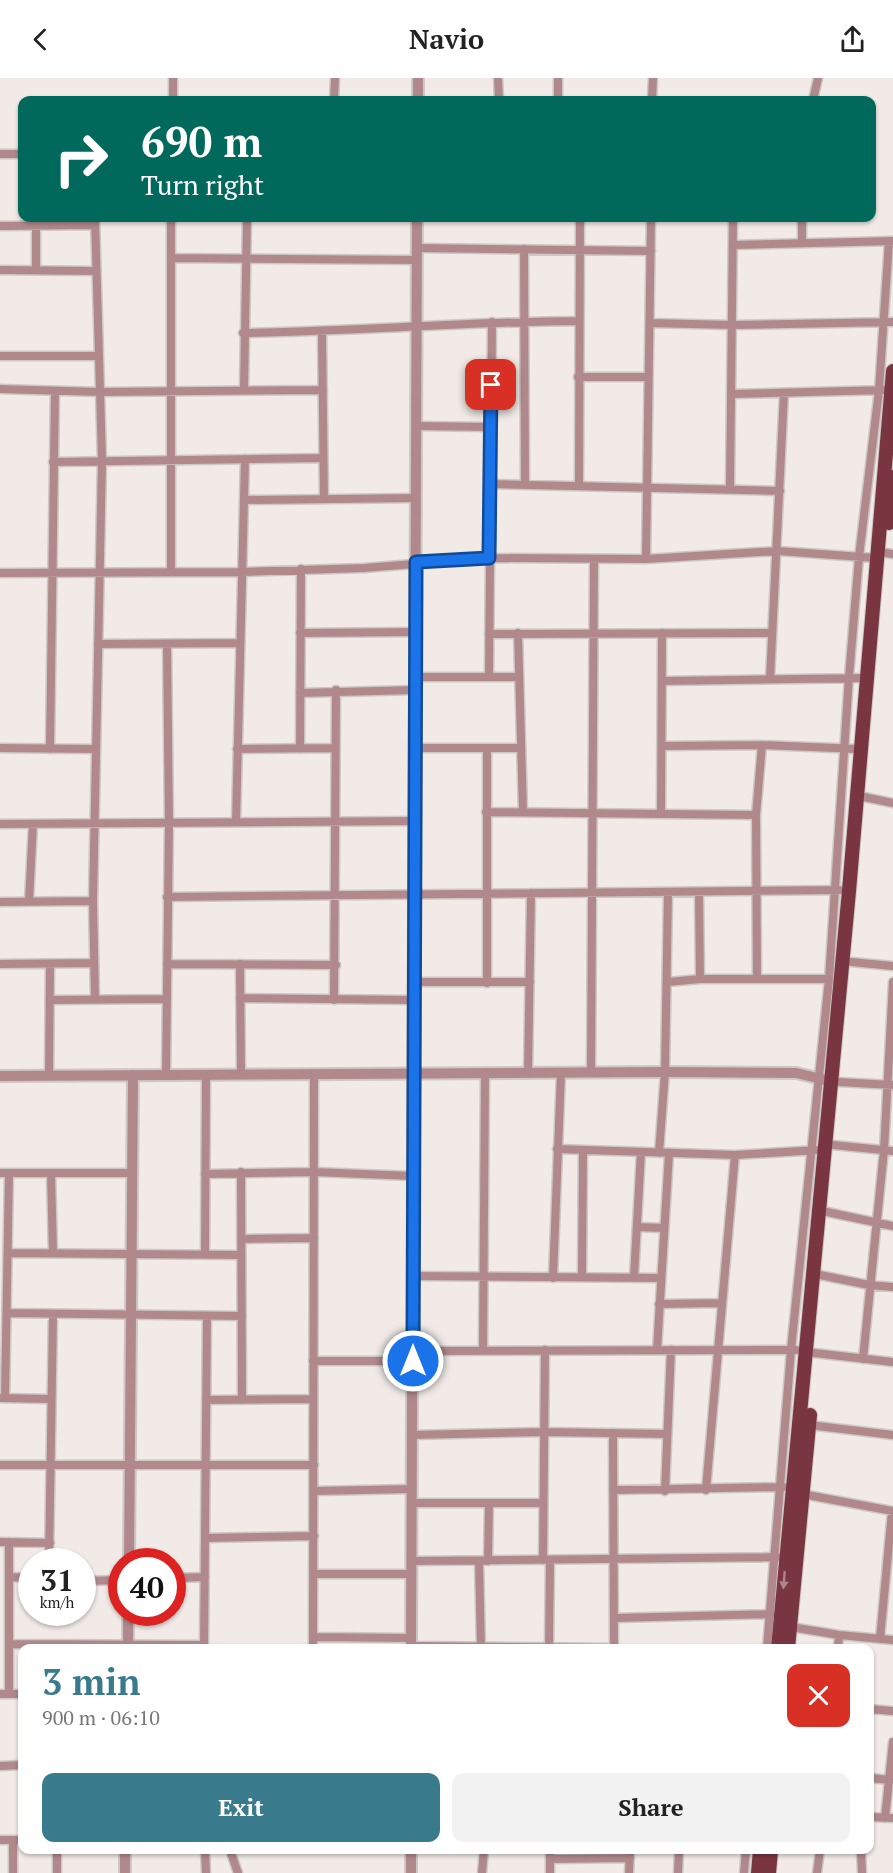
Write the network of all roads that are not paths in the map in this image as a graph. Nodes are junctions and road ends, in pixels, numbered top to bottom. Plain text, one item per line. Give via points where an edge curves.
1 (173, 78) edge
2 (335, 78) edge
3 (418, 78) edge
4 (498, 78) edge
5 (558, 78) edge
6 (653, 78) edge
7 (818, 78) edge
8 (173, 96) edge
9 (334, 96) edge
10 (418, 96) edge
11 (499, 96) edge
12 (558, 96) edge
13 (652, 96) edge
14 (814, 96) edge
15 (0, 154) edge
16 (18, 154) edge
17 (83, 222) edge
18 (95, 222) edge
19 (171, 222) edge
20 (247, 222) edge
21 (417, 222) edge
22 (580, 222) edge
23 (651, 222) edge
24 (733, 222) edge
25 (802, 222) edge
26 (0, 226) edge
27 (36, 226) junction
28 (891, 241) edge
29 (802, 243) junction
30 (734, 245) junction
31 (417, 248) junction
32 (524, 249) junction
33 (580, 250) junction
34 (651, 251) junction
35 (171, 258) junction
36 (247, 260) junction
37 (417, 260) junction
38 (0, 270) edge
39 (36, 270) junction
40 (96, 272) junction
41 (525, 321) junction
42 (579, 321) junction
43 (492, 322) junction
44 (650, 322) junction
45 (889, 322) edge
46 (732, 325) junction
47 (417, 326) junction
48 (322, 332) junction
49 (243, 333) junction
50 (0, 356) edge
51 (98, 356) junction
52 (893, 371) edge
53 (578, 377) junction
54 (648, 377) junction
55 (0, 389) edge
56 (243, 389) junction
57 (324, 390) junction
58 (885, 390) junction
59 (55, 391) junction
60 (171, 391) junction
61 (100, 392) junction
62 (784, 393) junction
63 (732, 394) junction
64 (416, 426) junction
65 (491, 427) junction
66 (171, 458) junction
67 (323, 458) junction
68 (245, 459) junction
69 (102, 460) junction
70 (52, 462) junction
71 (893, 477) edge
72 (490, 484) junction
73 (525, 485) junction
74 (579, 486) junction
75 (649, 487) junction
76 (730, 488) junction
77 (780, 491) junction
78 (416, 498) junction
79 (244, 500) junction
80 (324, 500) junction
81 (778, 551) junction
82 (885, 555) edge
83 (859, 557) junction
84 (489, 558) junction
85 (594, 559) junction
86 (646, 559) junction
87 (416, 562) junction
88 (301, 569) junction
89 (171, 571) junction
90 (242, 572) junction
91 (0, 573) edge
92 (51, 573) junction
93 (98, 573) junction
94 (415, 632) junction
95 (300, 633) junction
96 (518, 633) junction
97 (592, 633) junction
98 (662, 633) junction
99 (772, 633) junction
100 (489, 634) junction
101 (240, 643) junction
102 (98, 644) junction
103 (167, 644) junction
104 (415, 676) junction
105 (489, 677) junction
106 (519, 677) junction
107 (849, 677) junction
108 (867, 678) junction
109 (770, 679) junction
110 (663, 681) junction
111 (336, 690) junction
112 (415, 690) junction
113 (300, 693) junction
114 (663, 746) junction
115 (762, 746) junction
116 (487, 747) junction
117 (0, 748) edge
118 (334, 748) junction
119 (415, 748) junction
120 (521, 748) junction
121 (50, 749) junction
122 (96, 749) junction
123 (237, 749) junction
124 (300, 749) junction
125 (845, 749) junction
126 (860, 750) junction
127 (864, 797) junction
128 (893, 803) edge
129 (486, 812) junction
130 (523, 812) junction
131 (592, 813) junction
132 (662, 814) junction
133 (756, 815) junction
134 (415, 821) junction
135 (236, 822) junction
136 (334, 822) junction
137 (95, 823) junction
138 (169, 823) junction
139 (0, 824) edge
140 (33, 824) junction
141 (842, 891) junction
142 (757, 892) junction
143 (488, 893) junction
144 (531, 893) junction
145 (668, 893) junction
146 (699, 893) junction
147 (335, 894) junction
148 (414, 894) junction
149 (592, 894) junction
150 (167, 897) junction
151 (29, 901) junction
152 (93, 901) junction
153 (0, 902) edge
154 (845, 962) junction
155 (94, 963) junction
156 (0, 964) edge
157 (167, 964) junction
158 (240, 964) junction
159 (50, 965) junction
160 (336, 965) junction
161 (893, 966) edge
162 (757, 978) junction
163 (700, 979) junction
164 (829, 979) junction
165 (893, 981) edge
166 (414, 982) junction
167 (530, 982) junction
168 (668, 982) junction
169 (487, 983) junction
170 (95, 998) junction
171 (240, 998) junction
172 (167, 999) junction
173 (50, 1000) junction
174 (334, 1000) junction
175 (414, 1000) junction
176 (892, 1040) edge
177 (665, 1072) junction
178 (486, 1073) junction
179 (528, 1073) junction
180 (561, 1073) junction
181 (591, 1073) junction
182 (314, 1074) junction
183 (414, 1074) junction
184 (133, 1075) junction
185 (166, 1075) junction
186 (206, 1075) junction
187 (241, 1075) junction
188 (0, 1076) edge
189 (49, 1076) junction
190 (830, 1080) junction
191 (890, 1085) edge
192 (557, 1149) junction
193 (823, 1149) junction
194 (583, 1150) junction
195 (888, 1150) edge
196 (641, 1152) junction
197 (664, 1153) junction
198 (735, 1155) junction
199 (242, 1172) junction
200 (4, 1173) edge
201 (51, 1173) junction
202 (132, 1173) junction
203 (314, 1173) junction
204 (205, 1174) junction
205 (413, 1176) junction
206 (826, 1212) junction
207 (876, 1224) junction
208 (893, 1226) edge
209 (638, 1227) junction
210 (664, 1228) junction
211 (314, 1238) junction
212 (243, 1239) junction
213 (8, 1253) junction
214 (53, 1253) junction
215 (131, 1253) junction
216 (206, 1254) junction
217 (241, 1254) junction
218 (820, 1275) junction
219 (413, 1276) junction
220 (484, 1276) junction
221 (582, 1277) junction
222 (634, 1277) junction
223 (553, 1278) junction
224 (661, 1278) junction
225 (870, 1285) junction
226 (893, 1287) edge
227 (721, 1303) junction
228 (659, 1304) junction
229 (8, 1313) junction
230 (53, 1314) junction
231 (132, 1316) junction
232 (207, 1316) junction
233 (242, 1316) junction
234 (545, 1350) junction
235 (657, 1350) junction
236 (671, 1350) junction
237 (718, 1350) junction
238 (791, 1350) junction
239 (483, 1351) junction
240 (810, 1352) junction
241 (413, 1356) junction
242 (863, 1359) junction
243 (313, 1361) junction
244 (893, 1362) edge
245 (2, 1398) edge
246 (50, 1399) junction
247 (313, 1399) junction
248 (206, 1400) junction
249 (242, 1400) junction
250 (809, 1425) junction
251 (544, 1432) junction
252 (613, 1433) junction
253 (666, 1434) junction
254 (412, 1435) junction
255 (893, 1435) edge
256 (0, 1465) edge
257 (51, 1465) junction
258 (314, 1465) junction
259 (129, 1466) junction
260 (206, 1467) junction
261 (412, 1489) junction
262 (613, 1490) junction
263 (706, 1490) junction
264 (792, 1490) junction
265 (315, 1491) junction
266 (665, 1491) junction
267 (412, 1503) junction
268 (489, 1503) junction
269 (543, 1503) junction
270 (893, 1511) edge
271 (315, 1536) junction
272 (205, 1538) junction
273 (892, 1541) edge
274 (4, 1542) edge
275 (50, 1544) junction
276 (50, 1548) edge
277 (129, 1548) edge
278 (780, 1557) junction
279 (546, 1560) junction
280 (412, 1561) junction
281 (483, 1561) junction
282 (613, 1561) junction
283 (314, 1574) junction
284 (412, 1574) junction
285 (10, 1577) junction
286 (18, 1577) edge
287 (205, 1577) junction
288 (186, 1578) edge
289 (882, 1605) junction
290 (893, 1606) edge
291 (771, 1614) junction
292 (615, 1618) junction
293 (128, 1626) edge
294 (791, 1626) junction
295 (839, 1635) junction
296 (313, 1637) junction
297 (880, 1639) junction
298 (893, 1640) edge
299 (9, 1644) junction
300 (18, 1644) edge
301 (128, 1644) edge
302 (204, 1644) edge
303 (313, 1644) edge
304 (411, 1644) edge
305 (481, 1644) edge
306 (549, 1644) edge
307 (614, 1644) edge
308 (767, 1644) edge
309 (778, 1644) edge
310 (789, 1644) edge
311 (838, 1644) edge
312 (5, 1694) edge
313 (874, 1709) edge
314 (893, 1711) edge
315 (893, 1742) edge
316 (18, 1765) edge
317 (0, 1766) edge
318 (874, 1778) edge
319 (890, 1779) junction
320 (874, 1816) edge
321 (889, 1818) edge
322 (0, 1840) edge
323 (13, 1840) junction
324 (18, 1840) edge
325 (57, 1854) edge
326 (125, 1854) edge
327 (205, 1854) edge
328 (232, 1854) edge
329 (411, 1854) edge
330 (484, 1854) edge
331 (550, 1854) edge
332 (630, 1854) edge
333 (679, 1854) edge
334 (746, 1854) edge
335 (760, 1854) edge
336 (771, 1854) edge
337 (819, 1854) edge
338 (861, 1854) edge
339 (13, 1873) edge
340 (57, 1873) edge
341 (125, 1873) edge
342 (206, 1873) edge
343 (238, 1873) edge
344 (411, 1873) edge
345 (482, 1873) edge
346 (550, 1873) edge
347 (629, 1873) edge
348 (678, 1873) edge
349 (744, 1873) edge
350 (758, 1873) edge
351 (769, 1873) edge
352 (817, 1873) edge
353 (862, 1873) edge

1 - 8 street
2 - 9 street
3 - 10 street
4 - 11 street
5 - 12 street
6 - 13 street
7 - 14 street
15 - 16 street
17 - 27 street
18 - 40 street
19 - 35 street
20 - 36 street
21 - 31 street
22 - 33 street
23 - 34 street
24 - 30 street
25 - 29 street
26 - 27 street
27 - 39 street
28 - 29 street
28 - 45 street
29 - 30 street
30 - 46 street
31 - 32 street
31 - 37 street
32 - 33 street
32 - 41 street
33 - 34 street
33 - 42 street
34 - 44 street
35 - 36 street
35 - 60 street
36 - 37 street
36 - 49 street
37 - 47 street
38 - 39 street
39 - 40 street
40 - 51 street
41 - 42 street
41 - 43 street
41 - 73 street
42 - 53 street
43 - 47 street
43 - 65 street
44 - 46 street
44 - 54 street
45 - 46 street
45 - 58 street
46 - 63 street
47 - 48 street
47 - 64 street
48 - 49 street
48 - 57 street
49 - 56 street
50 - 51 street
51 - 61 street
52 - 58 main road
53 - 54 street
53 - 74 street
54 - 75 street
55 - 59 street
56 - 57 street
56 - 60 street
57 - 67 street
58 - 62 street
58 - 82 main road
58 - 83 street
59 - 61 street
59 - 70 street
60 - 61 street
60 - 66 street
61 - 69 street
62 - 63 street
62 - 77 street
63 - 76 street
64 - 65 street
64 - 78 street
65 - 72 street
66 - 68 street
66 - 69 street
66 - 89 street
67 - 68 street
67 - 80 street
68 - 79 street
69 - 70 street
69 - 93 street
70 - 92 street
71 - 82 main road
72 - 73 street
72 - 84 street
73 - 74 street
74 - 75 street
75 - 76 street
75 - 86 street
76 - 77 street
77 - 81 street
78 - 80 street
78 - 87 street
79 - 80 street
79 - 90 street
81 - 83 street
81 - 86 street
81 - 99 street
82 - 83 street
82 - 108 main road
82 - 127 main road
83 - 107 street
84 - 85 street
84 - 87 street
84 - 100 street
85 - 86 street
85 - 97 street
87 - 88 street
87 - 94 street
88 - 90 street
88 - 95 street
89 - 90 street
89 - 93 street
90 - 101 street
91 - 92 street
92 - 93 street
92 - 121 street
93 - 102 street
94 - 95 street
94 - 104 street
95 - 113 street
96 - 97 street
96 - 100 street
96 - 106 street
97 - 98 street
97 - 131 street
98 - 99 street
98 - 110 street
99 - 109 street
100 - 105 street
101 - 103 street
101 - 123 street
102 - 103 street
102 - 122 street
103 - 138 street
104 - 105 street
104 - 112 street
105 - 106 street
106 - 120 street
107 - 108 street
107 - 109 street
107 - 125 street
108 - 126 main road
109 - 110 street
110 - 114 street
111 - 112 street
111 - 113 street
111 - 118 street
112 - 119 street
113 - 124 street
114 - 115 street
114 - 132 street
115 - 125 street
115 - 133 street
116 - 119 street
116 - 120 street
116 - 129 street
117 - 121 street
118 - 124 street
118 - 136 street
119 - 134 street
120 - 130 street
121 - 122 street
122 - 137 street
123 - 124 street
123 - 135 street
125 - 126 street
125 - 141 street
126 - 141 main road
127 - 128 street
127 - 154 main road
129 - 130 street
129 - 143 street
130 - 131 street
131 - 132 street
131 - 149 street
132 - 133 street
133 - 142 street
134 - 136 street
134 - 148 street
135 - 136 street
135 - 138 street
136 - 147 street
137 - 138 street
137 - 140 street
137 - 152 street
138 - 150 street
139 - 140 street
140 - 151 street
141 - 142 street
141 - 154 main road
141 - 164 street
142 - 146 street
142 - 162 street
143 - 144 street
143 - 148 street
143 - 169 street
144 - 149 street
144 - 167 street
145 - 146 street
145 - 149 street
145 - 168 street
146 - 163 street
147 - 148 street
147 - 150 street
147 - 160 street
148 - 166 street
149 - 181 street
150 - 157 street
151 - 152 street
151 - 153 street
152 - 155 street
154 - 161 street
154 - 190 main road
155 - 159 street
155 - 170 street
156 - 159 street
157 - 158 street
157 - 172 street
158 - 160 street
158 - 171 street
159 - 173 street
160 - 174 street
162 - 163 street
162 - 164 street
163 - 168 street
164 - 190 street
165 - 176 street
166 - 169 street
166 - 175 street
167 - 169 street
167 - 179 street
168 - 177 street
170 - 172 street
170 - 173 street
171 - 174 street
171 - 187 street
172 - 185 street
173 - 189 street
174 - 175 street
175 - 183 street
176 - 191 street
177 - 181 street
177 - 190 street via 796,1073
177 - 197 street
178 - 179 street
178 - 183 street
178 - 220 street
179 - 180 street
180 - 181 street
180 - 192 street
182 - 183 street
182 - 187 street
182 - 203 street
183 - 205 street
184 - 185 street
184 - 189 street
184 - 202 street
185 - 186 street
186 - 187 street
186 - 204 street
188 - 189 street
190 - 191 street
190 - 193 main road
190 - 193 street
191 - 195 street
192 - 194 street
192 - 223 street
193 - 195 street
193 - 198 street
193 - 206 main road
193 - 238 street
193 - 240 main road
194 - 196 street
194 - 221 street
195 - 207 street
196 - 197 street
196 - 209 street
197 - 198 street
197 - 210 street
198 - 227 street
199 - 203 street
199 - 204 street
199 - 212 street
200 - 201 street
200 - 213 street
201 - 202 street
201 - 214 street
202 - 215 street
203 - 205 street
203 - 211 street
204 - 216 street
205 - 219 street
206 - 207 street
206 - 218 main road
207 - 208 street
207 - 225 street
209 - 210 street
209 - 222 street
210 - 224 street
211 - 212 street
211 - 243 street
212 - 217 street
213 - 214 street
213 - 229 street
214 - 215 street
215 - 216 street
215 - 231 street
216 - 217 street
217 - 233 street
218 - 225 street
218 - 240 main road
219 - 220 street
219 - 241 street
220 - 223 street
220 - 239 street
221 - 222 street
221 - 223 street
222 - 224 street
224 - 228 street
225 - 226 street
225 - 242 street
227 - 228 street
227 - 237 street
228 - 235 street
229 - 230 street
229 - 245 street
230 - 231 street
230 - 246 street
231 - 232 street
231 - 259 street
232 - 233 street
232 - 248 street
233 - 249 street
234 - 235 street
234 - 239 street
234 - 251 street
235 - 236 street
236 - 237 street
236 - 253 street
237 - 238 street
237 - 263 street
238 - 240 street
238 - 264 street
239 - 241 street
240 - 242 street
240 - 250 main road
240 - 264 main road
241 - 243 street
241 - 254 street
242 - 244 street
243 - 247 street
245 - 246 street
246 - 257 street
247 - 249 street
247 - 258 street
248 - 249 street
248 - 260 street
250 - 255 street
250 - 264 main road
251 - 252 street
251 - 254 street
251 - 269 street
252 - 253 street
252 - 262 street
253 - 266 street
254 - 261 street
256 - 257 street
257 - 259 street
257 - 275 street
258 - 260 street
258 - 265 street
259 - 260 street
259 - 277 street
260 - 272 street
261 - 265 street
261 - 267 street
262 - 266 street
262 - 282 street
263 - 264 street
263 - 266 street
264 - 270 street
264 - 278 main road
264 - 294 main road
265 - 271 street
267 - 268 street
267 - 280 street
268 - 269 street
268 - 281 street
269 - 279 street
270 - 273 street
271 - 272 street
271 - 283 street
272 - 287 street
273 - 289 street
274 - 275 street
274 - 285 street
275 - 276 street
278 - 282 street
278 - 291 street
278 -> 309 main road
279 - 281 street
279 - 282 street
279 - 306 street
280 - 281 street
280 - 284 street
281 - 305 street
282 - 292 street
283 - 284 street
283 - 296 street
284 - 304 street
285 - 286 street
285 - 299 street
287 - 288 street
287 - 302 street
289 - 290 street
289 - 297 street
291 - 292 street
291 - 308 street
292 - 307 street
293 - 301 street
294 - 295 street
294 - 310 main road
295 - 297 street
295 - 311 street
296 - 303 street
296 - 304 street
297 - 298 street
299 - 300 street
299 - 312 street
313 - 314 street
315 - 319 street
316 - 317 street
318 - 319 street
319 - 321 street
320 - 321 street
322 - 323 street
323 - 324 street
323 - 339 street
325 - 340 street
326 - 341 street
327 - 342 street
328 - 343 street
329 - 344 street
330 - 345 street
331 - 332 street
331 - 346 street
332 - 347 street
333 - 348 street
334 - 349 street
335 - 350 main road
336 - 351 main road
337 - 352 street
338 - 353 street

